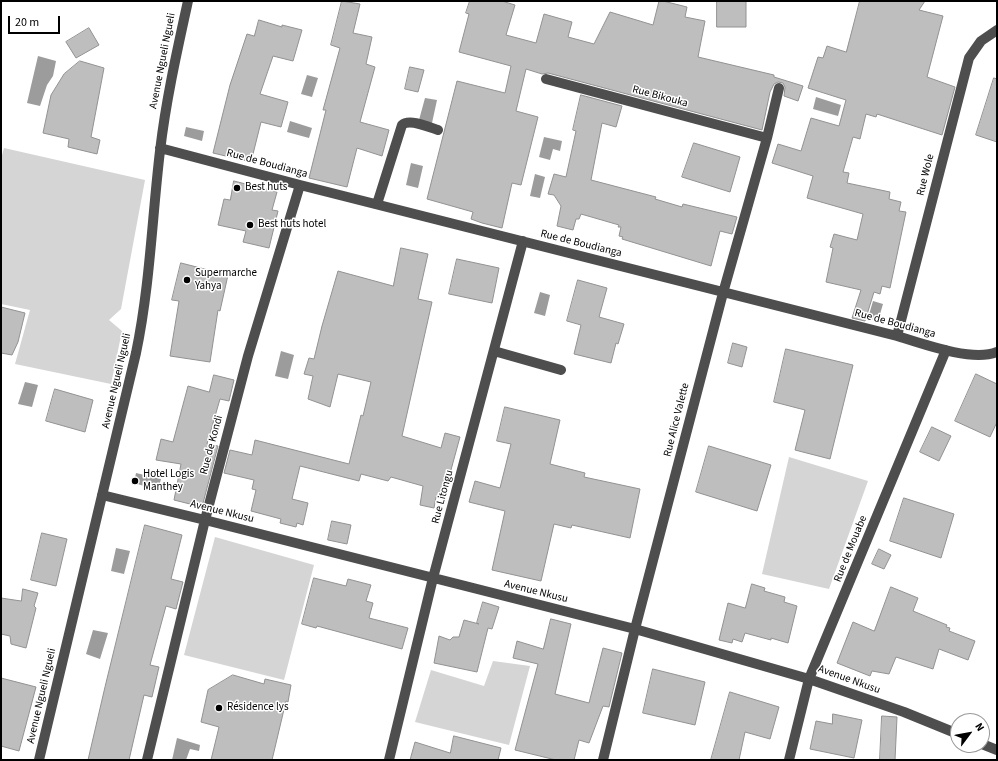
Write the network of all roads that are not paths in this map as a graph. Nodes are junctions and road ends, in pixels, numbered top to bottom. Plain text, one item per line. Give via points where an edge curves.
1 (188, 1) edge
2 (997, 30) edge
3 (546, 79) dead end
4 (779, 88) dead end
5 (438, 130) dead end
6 (767, 138) junction
7 (160, 148) junction
8 (300, 185) junction
9 (378, 204) junction
10 (523, 241) junction
11 (723, 293) junction
12 (897, 336) junction
13 (946, 350) junction
14 (494, 351) junction
15 (997, 352) edge
16 (561, 370) dead end
17 (102, 495) junction
18 (205, 520) junction
19 (433, 578) junction
20 (635, 629) junction
21 (809, 679) junction
22 (950, 731) edge
23 (39, 760) edge
24 (147, 760) edge
25 (389, 760) edge
26 (603, 760) edge
27 (789, 760) edge

1 - 7 street, Avenue Ngueli Ngueli via 166,104
2 - 12 street, Rue Wole via 981,42 969,58
3 - 6 street, Rue Bikouka
4 - 6 street, Rue Alice Valette
5 - 9 street via 410,122 402,125
6 - 11 street, Rue Alice Valette
7 - 8 street, Rue de Boudianga
7 - 17 street, Avenue Ngueli Ngueli via 143,320
8 - 9 street, Rue de Boudianga
8 - 18 street, Rue de Kondi via 248,356
9 - 10 street, Rue de Boudianga
10 - 11 street, Rue de Boudianga
10 - 14 street, Rue Litongu
11 - 12 street, Rue de Boudianga
11 - 20 street, Rue Alice Valette
12 - 13 street, Rue de Boudianga
13 - 15 street, Rue de Boudianga via 980,356
13 - 21 street, Rue de Mouabe
14 - 16 street
14 - 19 street, Rue Litongu
17 - 18 street, Avenue Nkusu
17 - 23 street, Avenue Ngueli Ngueli
18 - 19 street, Avenue Nkusu
18 - 24 street, Rue de Kondi
19 - 20 street, Avenue Nkusu
19 - 25 street, Rue Litongu
20 - 21 street, Avenue Nkusu
20 - 26 street, Rue Alice Valette
21 - 22 street, Avenue Nkusu
21 - 27 street, Rue de Mouabe

